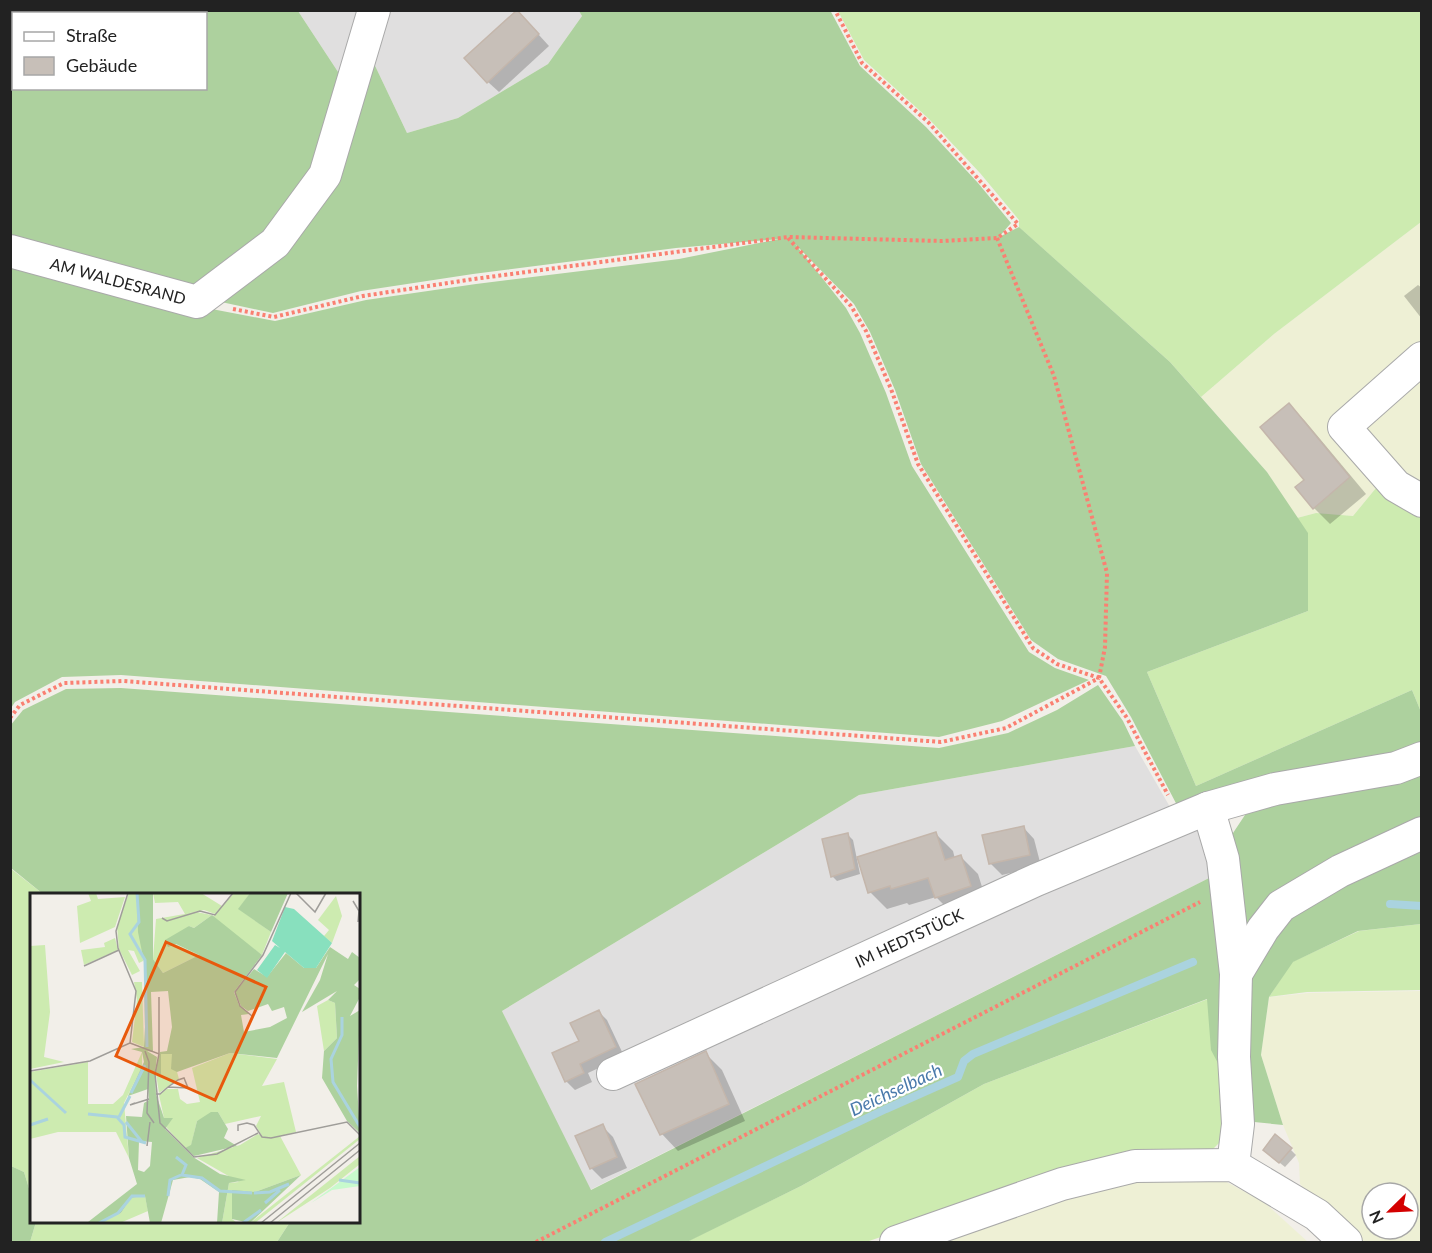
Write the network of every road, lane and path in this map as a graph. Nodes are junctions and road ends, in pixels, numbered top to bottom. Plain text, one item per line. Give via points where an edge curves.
1 (374, 10) edge
2 (835, 10) edge
3 (788, 237) junction
4 (997, 238) junction
5 (10, 252) edge
6 (197, 302) junction
7 (1422, 358) edge
8 (1422, 501) edge
9 (1100, 678) junction
10 (10, 718) edge
11 (1422, 758) edge
12 (1195, 812) junction
13 (1422, 833) edge
14 (1226, 888) junction
15 (1236, 974) junction
16 (613, 1074) dead end
17 (1233, 1165) junction
18 (536, 1242) edge
19 (896, 1242) edge
20 (1346, 1242) edge

1 - 6 street, AM WALDESRAND via 325,175 274,243
2 - 4 path via 862,63 928,122 1018,224
3 - 4 path via 942,241
3 - 6 path via 375,294 274,317
3 - 9 path via 851,306 866,331 918,464 1033,648 1057,664
4 - 9 path via 1054,376 1107,573
5 - 6 street, AM WALDESRAND
7 - 8 street via 1344,427 1396,486
9 - 10 path via 1006,728 941,742 123,681 64,683 20,705
9 - 12 path
11 - 12 street, IM HEDTSTÜCK via 1396,768 1275,789
12 - 14 street via 1223,859
12 - 16 street, IM HEDTSTÜCK via 1036,880
13 - 15 street via 1340,871 1281,906
14 - 15 street
14 - 18 path
15 - 17 street via 1234,1057 1238,1125
17 - 19 street via 1135,1166 1062,1184
17 - 20 street via 1317,1215

